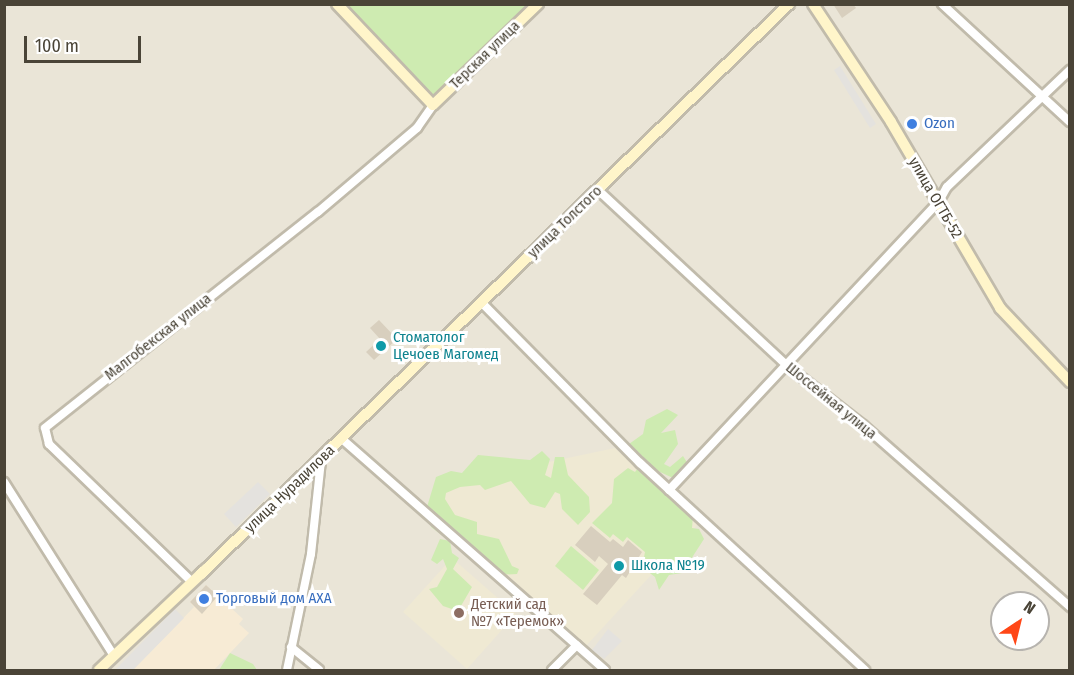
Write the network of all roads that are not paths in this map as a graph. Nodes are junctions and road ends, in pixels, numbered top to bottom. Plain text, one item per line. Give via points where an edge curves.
1 (337, 4) edge
2 (538, 4) edge
3 (789, 4) edge
4 (813, 4) edge
5 (942, 4) edge
6 (1070, 70) edge
7 (1041, 96) junction
8 (433, 105) junction
9 (1070, 122) edge
10 (598, 190) junction
11 (938, 203) junction
12 (482, 303) junction
13 (786, 365) junction
14 (1070, 382) edge
15 (342, 439) junction
16 (321, 460) junction
17 (4, 482) edge
18 (669, 490) junction
19 (201, 574) junction
20 (192, 582) junction
21 (1070, 607) edge
22 (577, 645) junction
23 (291, 647) junction
24 (114, 656) junction
25 (99, 670) edge
26 (287, 670) edge
27 (319, 670) edge
28 (552, 670) edge
29 (605, 670) edge
30 (865, 670) edge

1 - 8 street
2 - 8 street, Терская улица
3 - 10 street, улица Толстого
4 - 11 street, улица ОГТБ-52
5 - 7 street
6 - 7 street
7 - 9 street
7 - 11 street via 947,187
8 - 20 street, Малгобекская улица via 417,128 318,212 45,428 50,444
10 - 12 street, улица Толстого
10 - 13 street, Шоссейная улица
11 - 13 street
11 - 14 street, улица ОГТБ-52 via 1000,308
12 - 15 street, улица Толстого
12 - 18 street
13 - 18 street
13 - 21 street, Шоссейная улица via 863,425
15 - 16 street, улица Нурадилова
15 - 19 street, улица Нурадилова
15 - 22 street
16 - 19 street, улица Нурадилова
16 - 23 street via 312,555
17 - 24 street
18 - 30 street
19 - 20 street, улица Нурадилова
20 - 24 street, улица Нурадилова
22 - 28 street
22 - 29 street
23 - 26 street
23 - 27 street
24 - 25 street, улица Нурадилова

